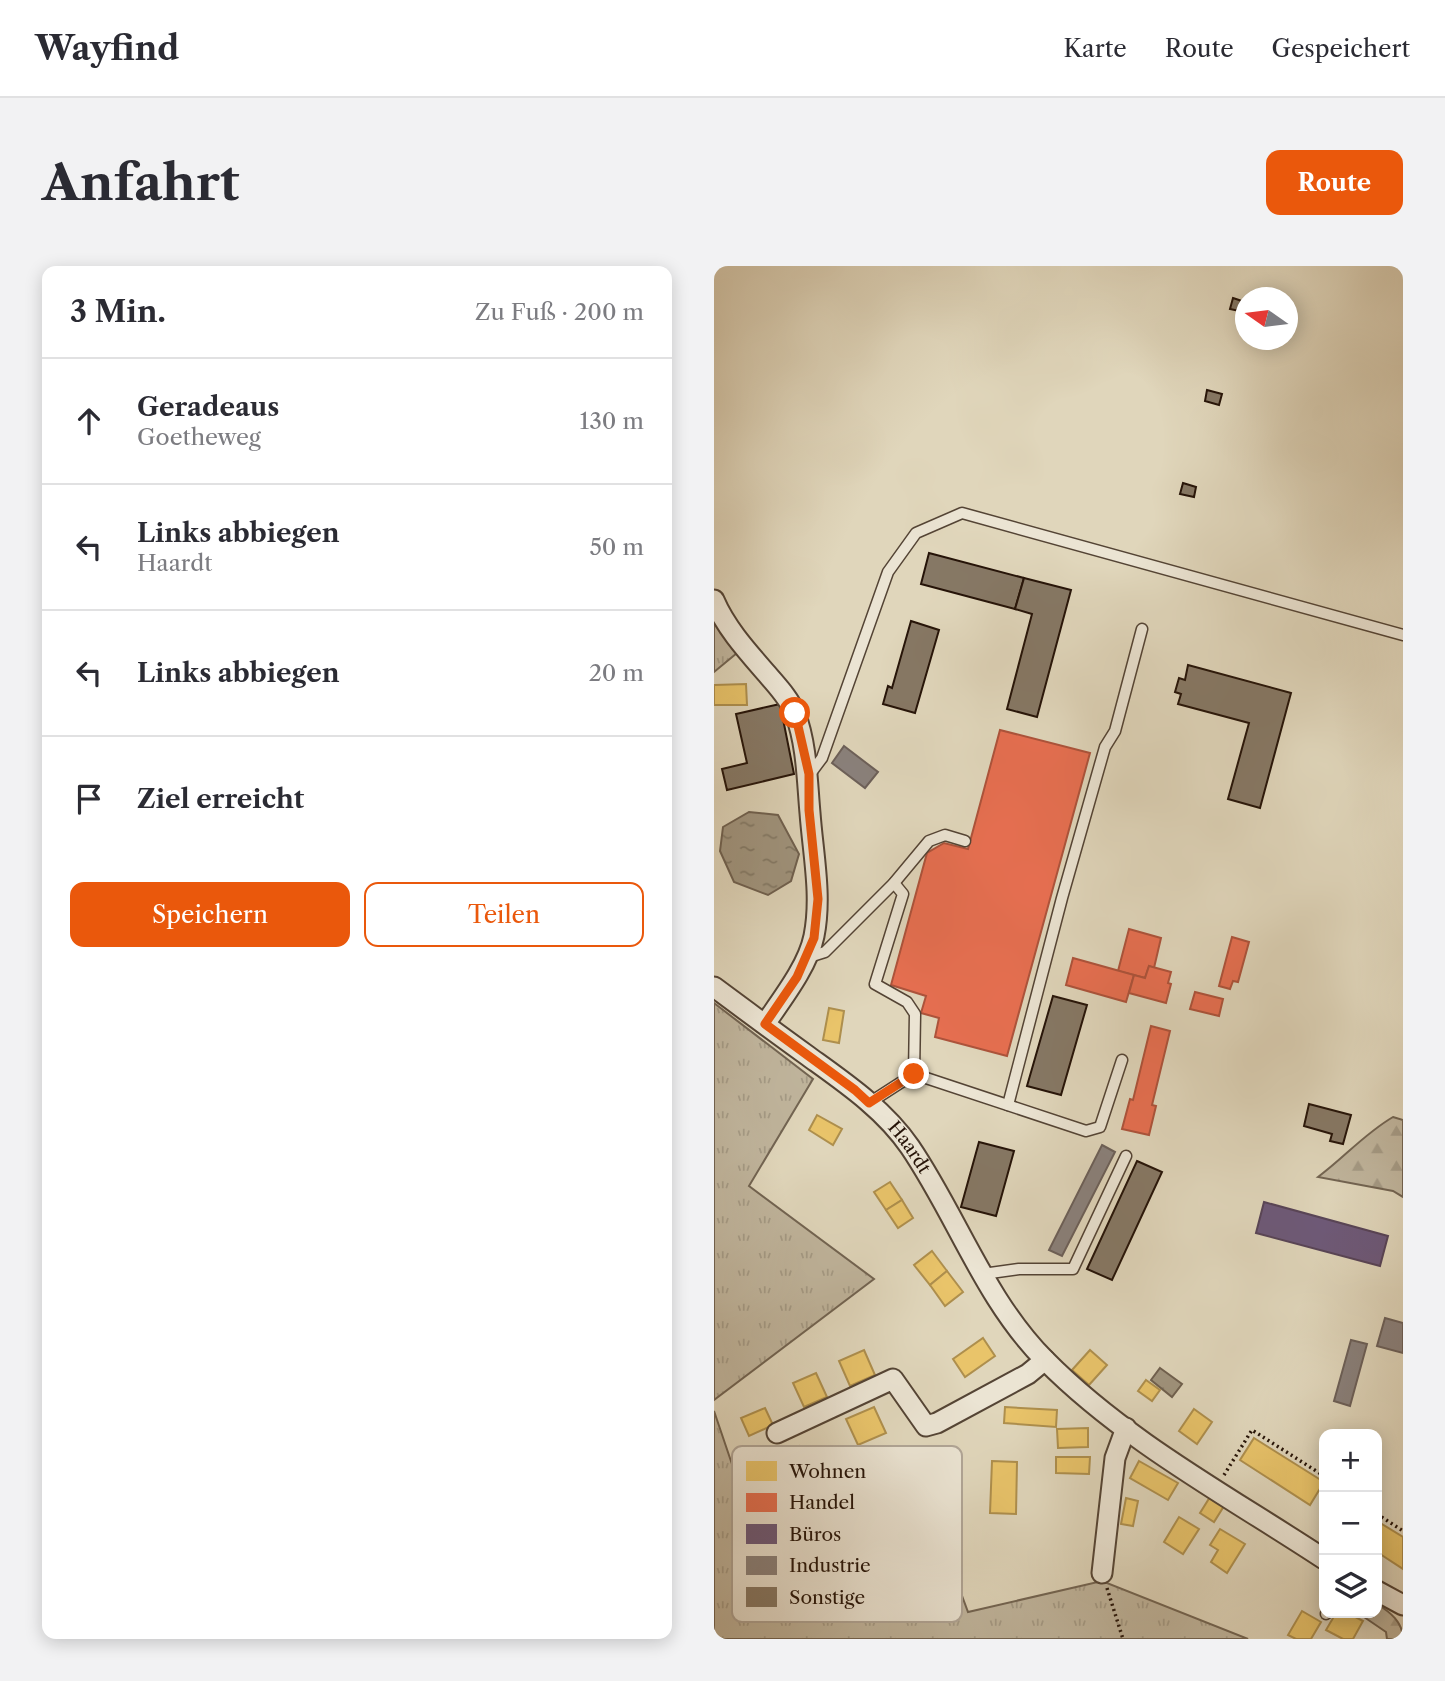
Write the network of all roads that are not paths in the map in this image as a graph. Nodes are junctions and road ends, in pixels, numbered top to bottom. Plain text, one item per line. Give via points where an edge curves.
1 (714, 600) edge
2 (1142, 629) dead end
3 (1403, 635) edge
4 (809, 774) junction
5 (965, 841) dead end
6 (894, 883) junction
7 (805, 958) junction
8 (714, 987) edge
9 (765, 1024) junction
10 (1122, 1060) dead end
11 (914, 1074) junction
12 (869, 1103) junction
13 (1008, 1105) junction
14 (1126, 1156) dead end
15 (983, 1275) junction
16 (1045, 1360) junction
17 (1126, 1428) junction
18 (777, 1433) dead end
19 (1319, 1556) edge
20 (1102, 1573) road end
21 (1382, 1594) edge
22 (1403, 1605) edge

1 - 4 street via 738,640 795,713
2 - 13 lane via 1062,898
3 - 4 lane via 962,513 916,533 888,572 822,758
4 - 7 street via 818,899 814,938
5 - 6 lane via 945,835 929,841
6 - 7 lane via 825,952
6 - 11 lane via 903,894 875,984 907,1002 915,1014
7 - 9 street
8 - 9 street, Haardt
9 - 12 street, Haardt
10 - 13 lane via 1100,1127 1086,1131
11 - 12 lane
11 - 13 lane
12 - 15 street, Haardt via 909,1146
14 - 15 lane via 1073,1269 1018,1269
15 - 16 street, Haardt via 1007,1316
16 - 17 street, Haardt
16 - 18 street via 1028,1374 926,1426 893,1379
17 - 19 street, Haardt
17 - 20 street via 1115,1458
21 - 22 street

